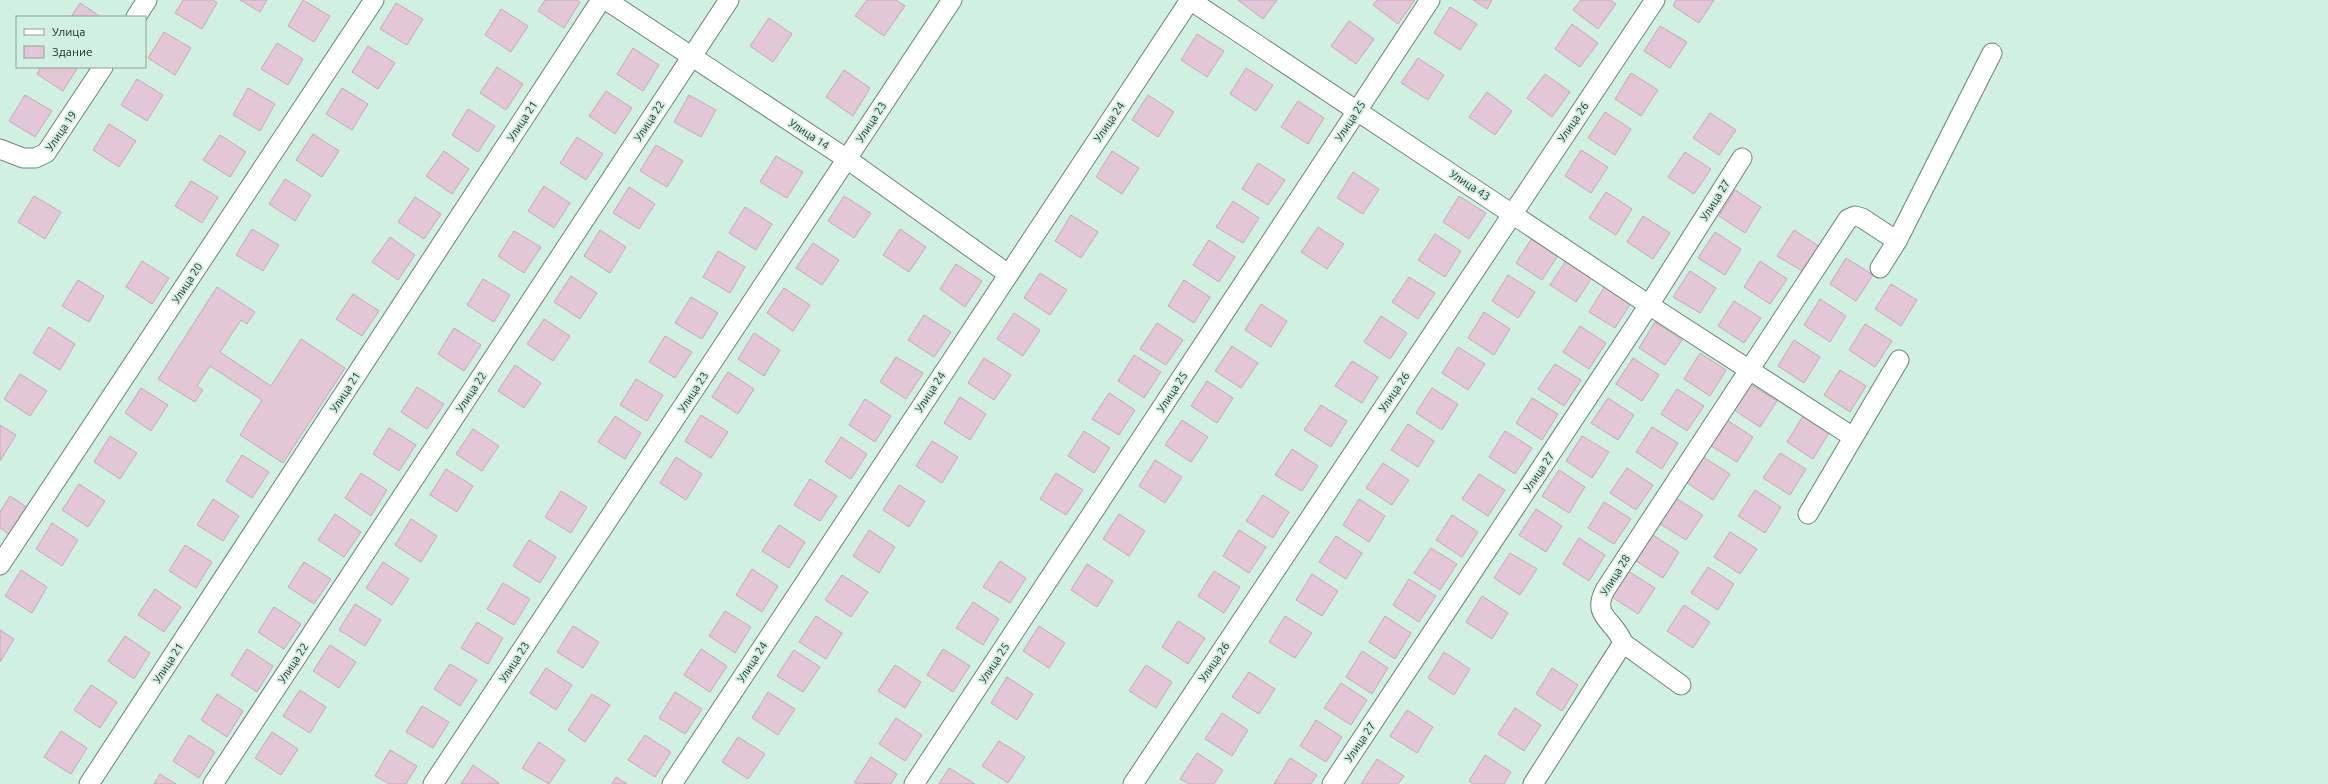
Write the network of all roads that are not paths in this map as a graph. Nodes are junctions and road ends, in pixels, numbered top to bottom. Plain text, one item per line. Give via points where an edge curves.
1 (147, 0) edge
2 (374, 0) edge
3 (601, 0) edge
4 (606, 0) edge
5 (729, 0) edge
6 (952, 0) edge
7 (1190, 0) edge
8 (1430, 0) edge
9 (1655, 0) edge
10 (137, 16) edge
11 (1992, 53) dead end
12 (692, 56) junction
13 (102, 68) edge
14 (1357, 111) junction
15 (0, 148) edge
16 (1742, 158) dead end
17 (847, 159) junction
18 (1513, 213) junction
19 (1897, 241) junction
20 (1880, 268) dead end
21 (1008, 274) junction
22 (1649, 305) junction
23 (1899, 360) dead end
24 (1750, 369) junction
25 (1853, 437) junction
26 (1808, 514) dead end
27 (0, 565) edge
28 (1623, 643) junction
29 (1681, 685) dead end
30 (89, 784) edge
31 (213, 784) edge
32 (433, 784) edge
33 (672, 784) edge
34 (914, 784) edge
35 (1133, 784) edge
36 (1332, 784) edge
37 (1534, 784) edge

1 - 10 street
2 - 27 street, Улица 20
3 - 30 street, Улица 21
4 - 12 street, Улица 14
5 - 12 street, Улица 22
6 - 17 street, Улица 23
7 - 14 street, Улица 43
7 - 21 street, Улица 24
8 - 14 street, Улица 25
9 - 18 street, Улица 26
11 - 19 street
12 - 17 street, Улица 14
12 - 31 street, Улица 22
13 - 15 street, Улица 19 via 46,153 35,158 23,158
14 - 18 street, Улица 43
14 - 34 street, Улица 25
16 - 22 street, Улица 27
17 - 21 street, Улица 14
17 - 32 street, Улица 23
18 - 22 street, Улица 43
18 - 35 street, Улица 26
19 - 20 street
19 - 24 street, Улица 28 via 1862,218 1855,216 1848,219
21 - 33 street, Улица 24
22 - 24 street, Улица 43
22 - 36 street, Улица 27
23 - 25 street
24 - 25 street, Улица 43
24 - 28 street, Улица 28 via 1600,600 1600,609
25 - 26 street
28 - 29 street
28 - 37 street

